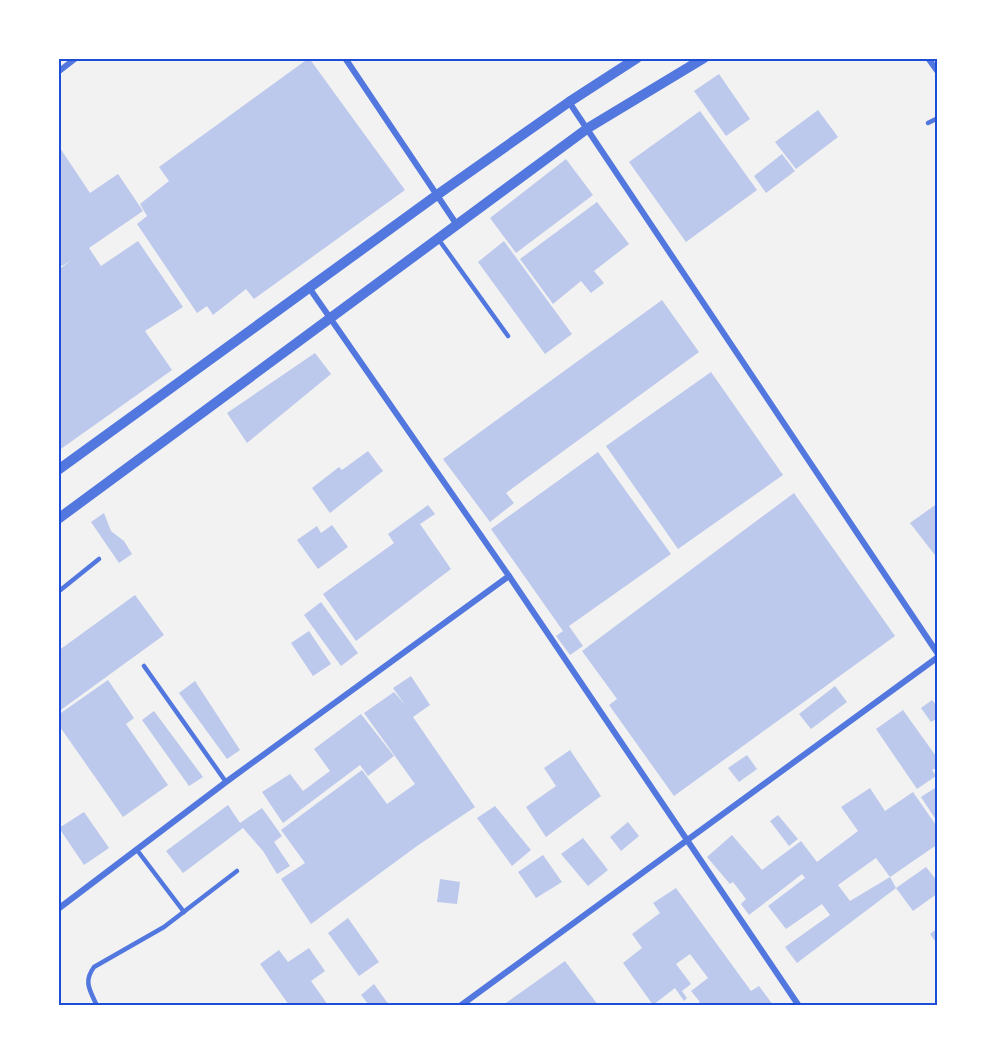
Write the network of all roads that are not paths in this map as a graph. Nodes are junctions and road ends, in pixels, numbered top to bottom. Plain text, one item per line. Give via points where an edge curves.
1 (76, 58) edge
2 (345, 58) edge
3 (638, 58) edge
4 (704, 58) edge
5 (928, 58) edge
6 (58, 72) edge
7 (938, 72) edge
8 (569, 102) junction
9 (938, 118) edge
10 (928, 123) dead end
11 (588, 128) junction
12 (437, 195) junction
13 (458, 226) junction
14 (439, 240) junction
15 (310, 289) junction
16 (331, 320) junction
17 (508, 336) dead end
18 (58, 470) edge
19 (58, 519) edge
20 (99, 559) dead end
21 (509, 576) junction
22 (58, 592) edge
23 (938, 655) edge
24 (144, 666) dead end
25 (226, 782) junction
26 (687, 842) junction
27 (137, 850) junction
28 (237, 870) dead end
29 (58, 909) edge
30 (184, 912) junction
31 (97, 1005) edge
32 (460, 1005) edge
33 (799, 1005) edge

1 - 6 street
2 - 12 street
3 - 8 street
4 - 11 street
5 - 7 street
8 - 11 street
8 - 12 street
9 - 10 lane
11 - 13 street
11 - 23 street
12 - 13 street
12 - 15 street
13 - 14 street
14 - 16 street
14 - 17 lane
15 - 16 street
15 - 18 street
16 - 19 street
16 - 21 street
20 - 22 lane
21 - 25 street
21 - 26 street
23 - 26 street
24 - 25 lane
25 - 27 street
26 - 32 street
26 - 33 street
27 - 29 street
27 - 30 lane
28 - 30 lane
30 - 31 lane via 94,967 87,985

